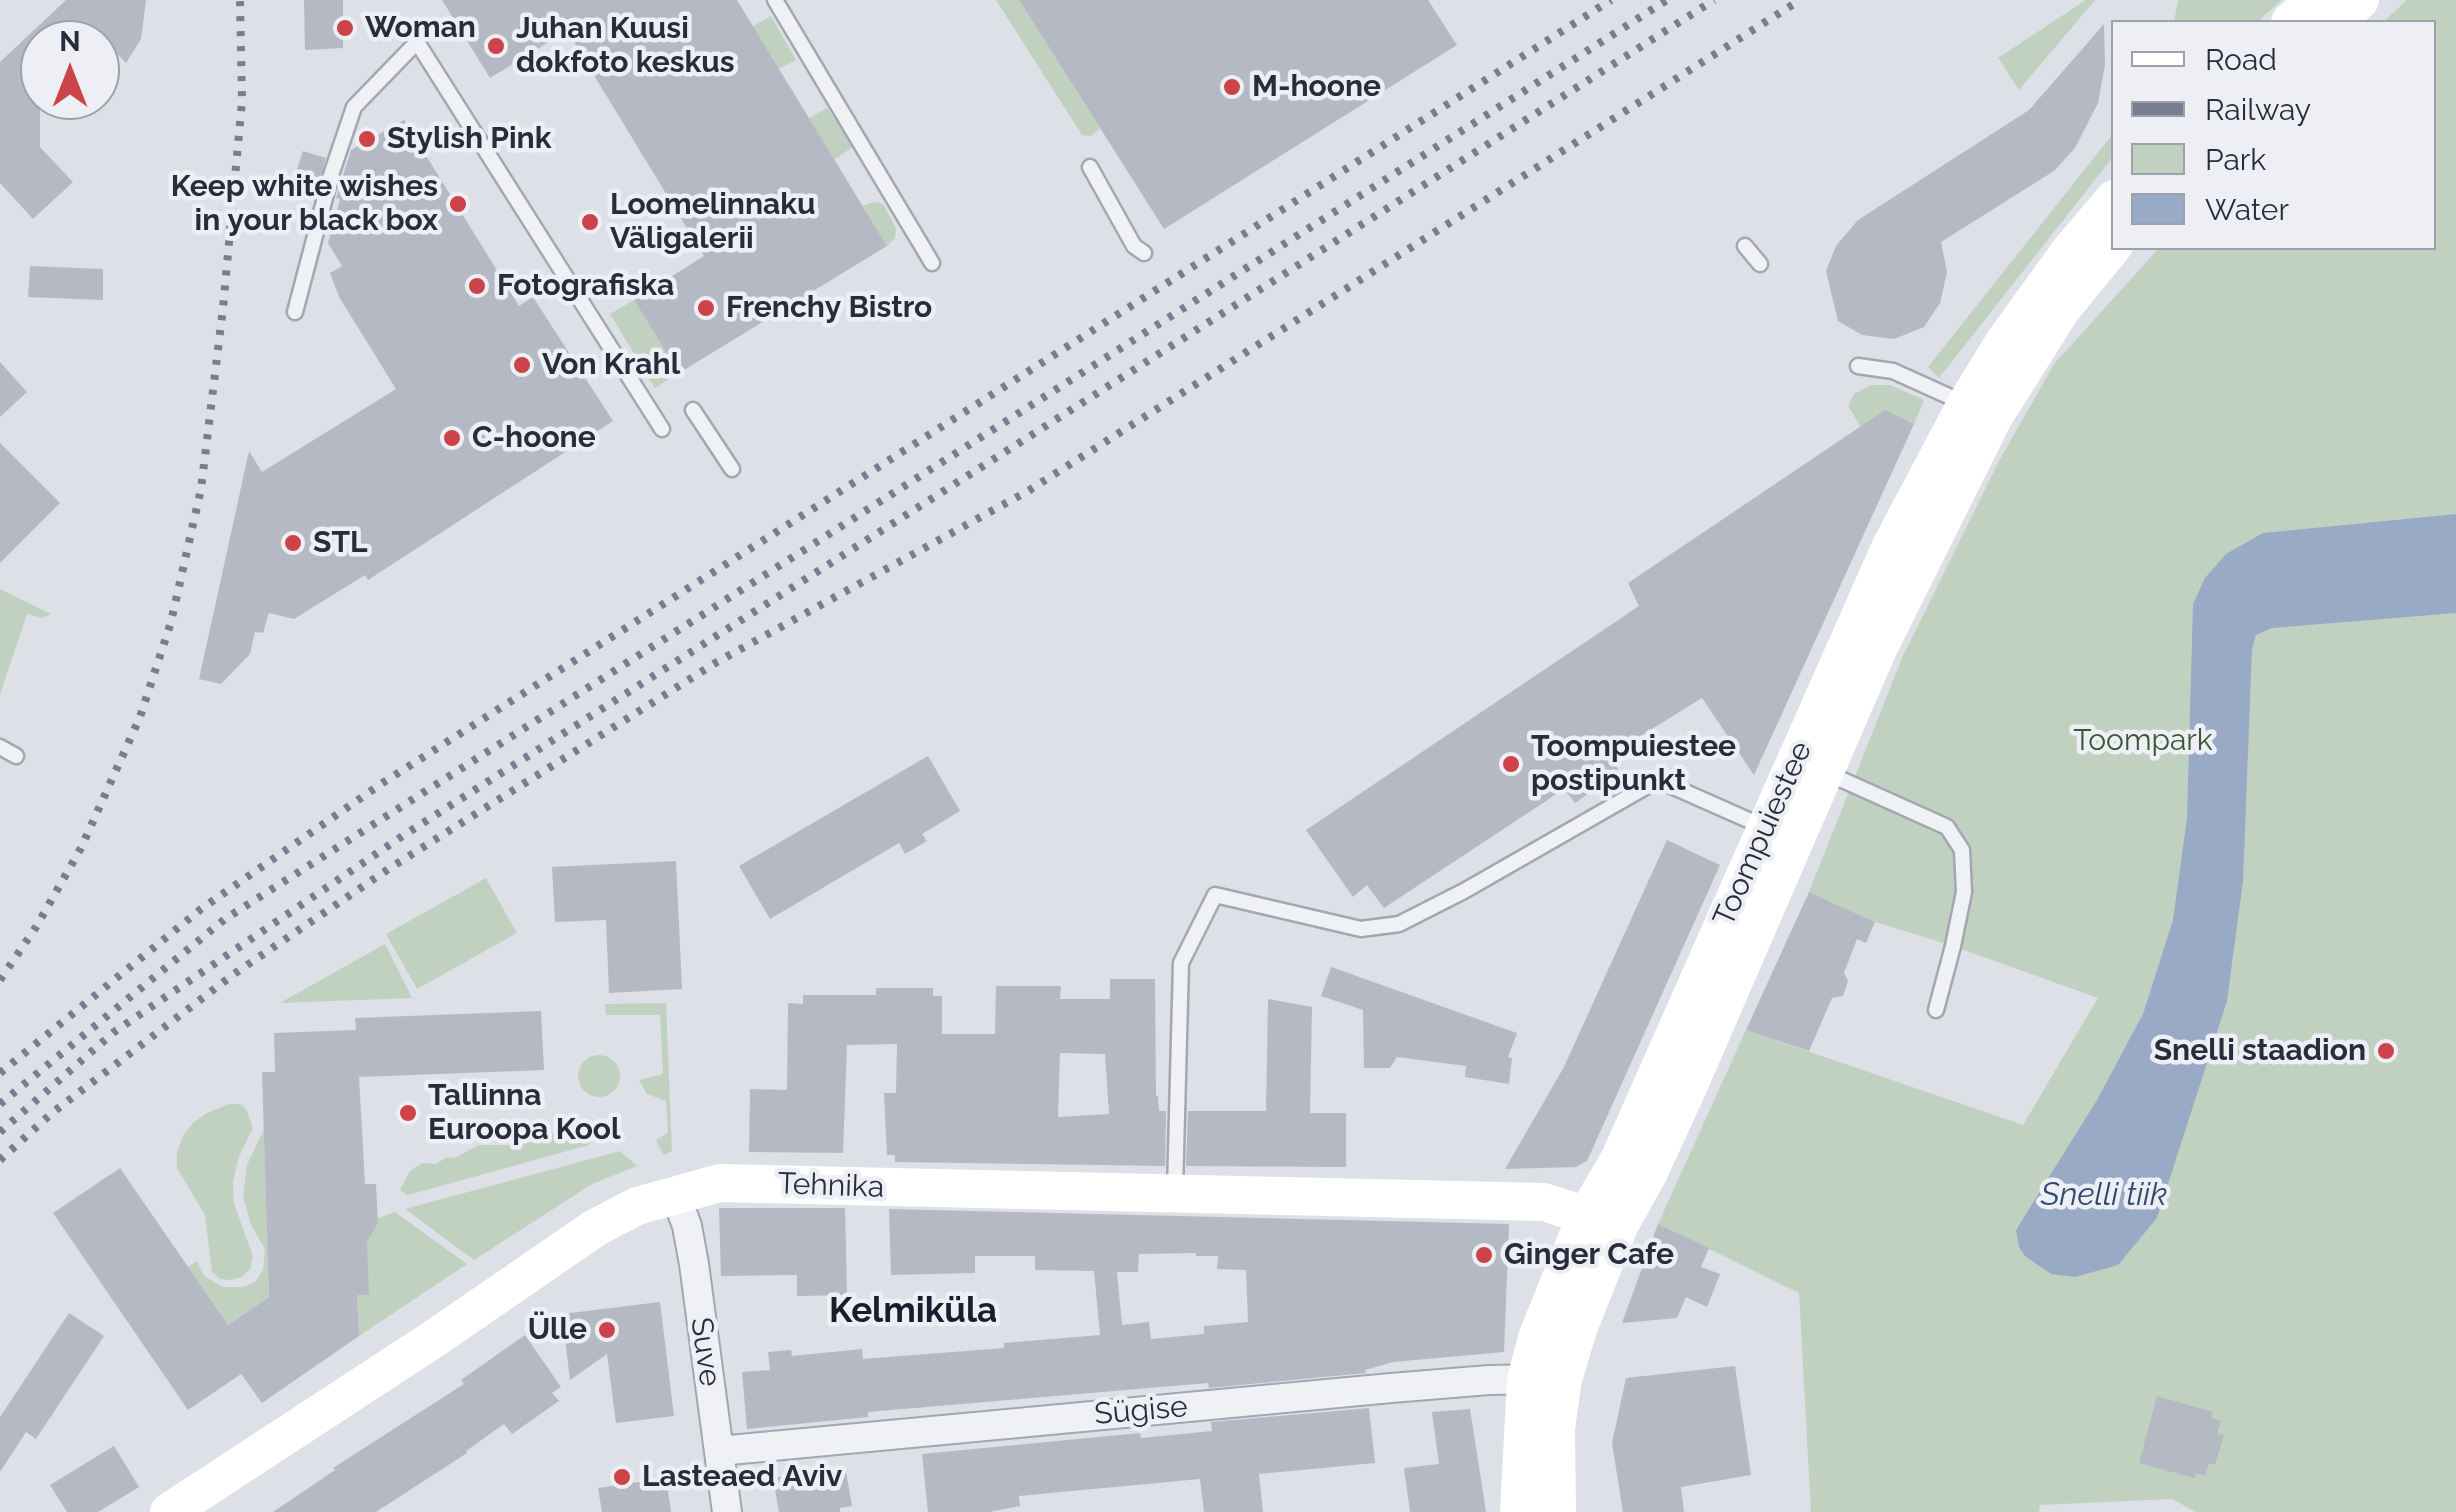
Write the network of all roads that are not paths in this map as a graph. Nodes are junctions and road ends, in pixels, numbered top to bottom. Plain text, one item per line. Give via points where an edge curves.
1 (775, 0) edge
2 (2314, 0) edge
3 (2360, 0) edge
4 (2292, 20) edge
5 (2336, 20) edge
6 (1090, 167) dead end
7 (2111, 203) edge
8 (1745, 246) dead end
9 (2111, 249) edge
10 (1144, 254) dead end
11 (932, 264) dead end
12 (1760, 264) dead end
13 (294, 312) dead end
14 (1858, 366) dead end
15 (693, 410) dead end
16 (1980, 411) junction
17 (662, 429) dead end
18 (732, 469) dead end
19 (0, 747) edge
20 (16, 756) dead end
21 (1826, 773) junction
22 (1781, 834) junction
23 (1936, 1010) dead end
24 (674, 1193) junction
25 (1174, 1196) junction
26 (1602, 1221) junction
27 (1544, 1379) junction
28 (719, 1451) junction
29 (169, 1512) edge
30 (727, 1512) edge
31 (1519, 1512) edge
32 (1558, 1512) edge

1 - 11 lane
2 - 4 main road
3 - 5 main road
6 - 10 lane
7 - 16 main road, Toompuiestee via 2004,342
8 - 12 lane
9 - 16 main road, Toompuiestee
13 - 17 lane via 354,107 417,42
14 - 16 lane via 1893,371
15 - 18 lane
16 - 21 main road, Toompuiestee
16 - 22 main road, Toompuiestee via 1891,546
19 - 20 lane
21 - 22 main road, Toompuiestee
21 - 23 lane via 1946,826 1962,850 1964,892
22 - 25 lane via 1658,780 1399,924 1362,929 1215,895 1181,963
22 - 26 main road, Toompuiestee via 1649,1172
24 - 25 main road, Tehnika via 720,1183
24 - 28 street, Suve via 687,1226
24 - 29 main road, Tehnika via 562,1248
25 - 26 main road, Tehnika via 1544,1202
26 - 27 main road, Toompuiestee via 1578,1329
27 - 28 street, Sügise
27 - 31 main road, Toompuiestee
27 - 32 main road, Toompuiestee via 1556,1428
28 - 30 street, Suve

